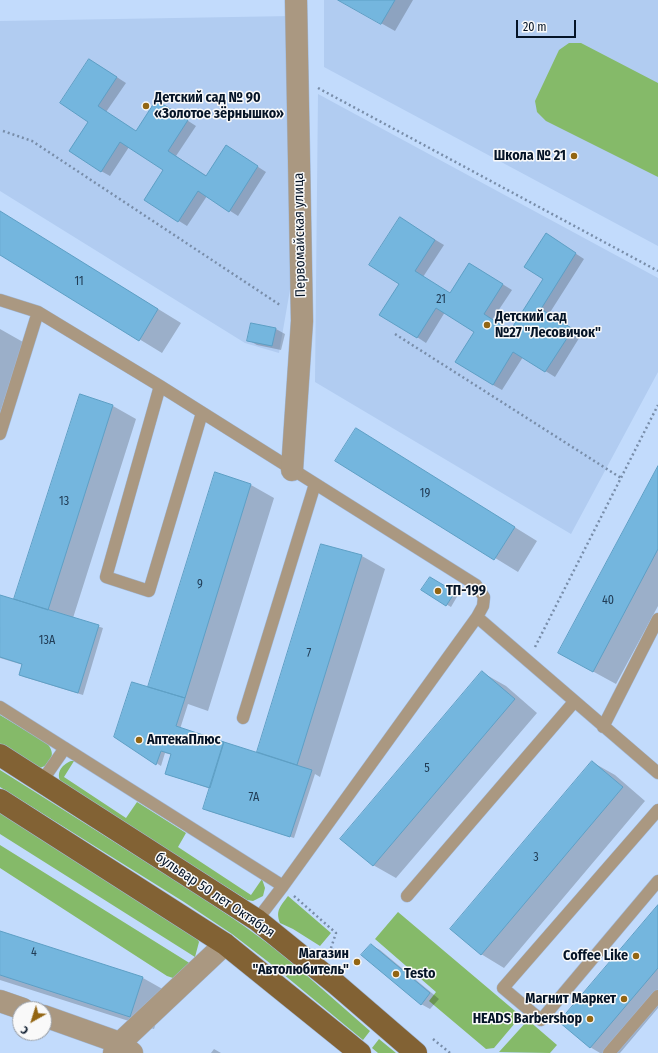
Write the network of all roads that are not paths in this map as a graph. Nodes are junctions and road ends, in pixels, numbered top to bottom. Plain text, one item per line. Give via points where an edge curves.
1 (296, 0) edge
2 (0, 300) edge
3 (38, 312) junction
4 (160, 386) junction
5 (202, 413) junction
6 (0, 434) edge
7 (292, 470) junction
8 (315, 484) junction
9 (477, 617) junction
10 (658, 619) edge
11 (574, 702) junction
12 (0, 708) edge
13 (244, 718) dead end
14 (604, 727) junction
15 (65, 748) junction
16 (0, 755) edge
17 (658, 773) edge
18 (42, 781) junction
19 (0, 800) edge
20 (658, 810) edge
21 (658, 880) edge
22 (284, 886) junction
23 (407, 896) dead end
24 (257, 920) junction
25 (225, 944) junction
26 (658, 996) edge
27 (0, 1001) edge
28 (12, 1005) edge
29 (52, 1019) edge
30 (122, 1050) edge
31 (360, 1053) edge
32 (416, 1053) edge
33 (609, 1053) edge

1 - 7 street, Первомайская улица via 302,321
2 - 3 lane
3 - 4 lane
3 - 6 lane
4 - 5 lane
4 - 5 lane via 106,577 150,591
5 - 7 lane
7 - 8 lane
8 - 9 lane via 476,585 484,597 483,606
8 - 13 lane
9 - 11 lane
9 - 22 lane
10 - 14 lane
11 - 14 lane
11 - 23 lane
12 - 15 lane
14 - 17 lane
15 - 18 lane
15 - 22 lane
16 - 18 main road, бульвар 50 лет Октября
18 - 24 main road, бульвар 50 лет Октября
19 - 25 main road
20 - 21 lane via 502,988 541,1020
22 - 24 lane
24 - 32 main road, бульвар 50 лет Октября
25 - 30 street
25 - 31 main road
26 - 33 lane
27 - 28 street
29 - 30 street

